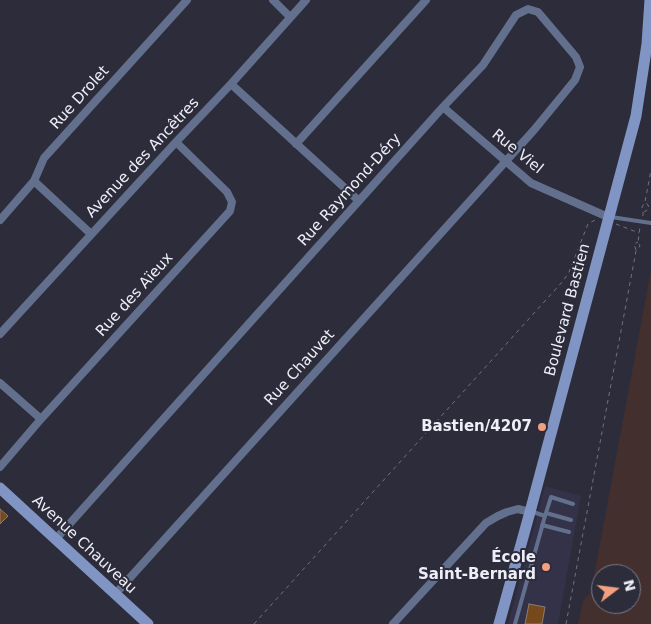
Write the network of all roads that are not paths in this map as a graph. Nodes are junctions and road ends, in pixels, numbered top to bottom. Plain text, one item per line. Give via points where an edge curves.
1 (187, 0) edge
2 (273, 0) edge
3 (306, 0) edge
4 (426, 0) edge
5 (650, 0) edge
6 (290, 17) junction
7 (231, 84) junction
8 (443, 107) junction
9 (176, 142) junction
10 (296, 144) junction
11 (505, 161) junction
12 (34, 182) junction
13 (359, 202) junction
14 (608, 219) junction
15 (0, 220) edge
16 (651, 223) edge
17 (91, 234) junction
18 (0, 334) edge
19 (0, 383) edge
20 (41, 419) junction
21 (0, 467) edge
22 (0, 488) edge
23 (573, 504) dead end
24 (530, 512) junction
25 (546, 514) junction
26 (571, 520) dead end
27 (542, 525) junction
28 (569, 532) dead end
29 (54, 540) junction
30 (116, 595) junction
31 (148, 624) edge
32 (393, 624) edge
33 (499, 624) edge
34 (515, 624) edge

1 - 12 street, Rue Drolet via 44,158
2 - 6 street
3 - 6 street, Avenue des Ancêtres
4 - 10 street
5 - 14 main road, Boulevard Bastien via 636,116
6 - 7 street, Avenue des Ancêtres
7 - 9 street, Avenue des Ancêtres
7 - 10 street
8 - 11 street, Rue Viel
8 - 11 street, Rue Raymond-Déry via 483,65 516,15 528,9 538,12 576,57 580,67 575,80
8 - 13 street, Rue Raymond-Déry
9 - 17 street, Avenue des Ancêtres
9 - 20 street, Rue des Aïeux via 228,192 232,202 230,211
10 - 13 street
11 - 14 street, Rue Viel via 531,183
11 - 30 street, Rue Chauvet
12 - 15 street, Rue Drolet
12 - 17 street
13 - 29 street, Rue Raymond-Déry
14 - 16 lane
14 - 24 main road, Boulevard Bastien
17 - 18 street, Avenue des Ancêtres
19 - 20 street
20 - 21 street, Rue des Aïeux
22 - 29 main road, Avenue Chauveau
23 - 25 lane via 551,497
24 - 25 lane
24 - 32 street via 518,509 486,523
24 - 33 main road, Boulevard Bastien
25 - 26 lane
25 - 27 lane
27 - 28 lane
27 - 34 lane
29 - 30 main road, Avenue Chauveau
30 - 31 main road, Avenue Chauveau

